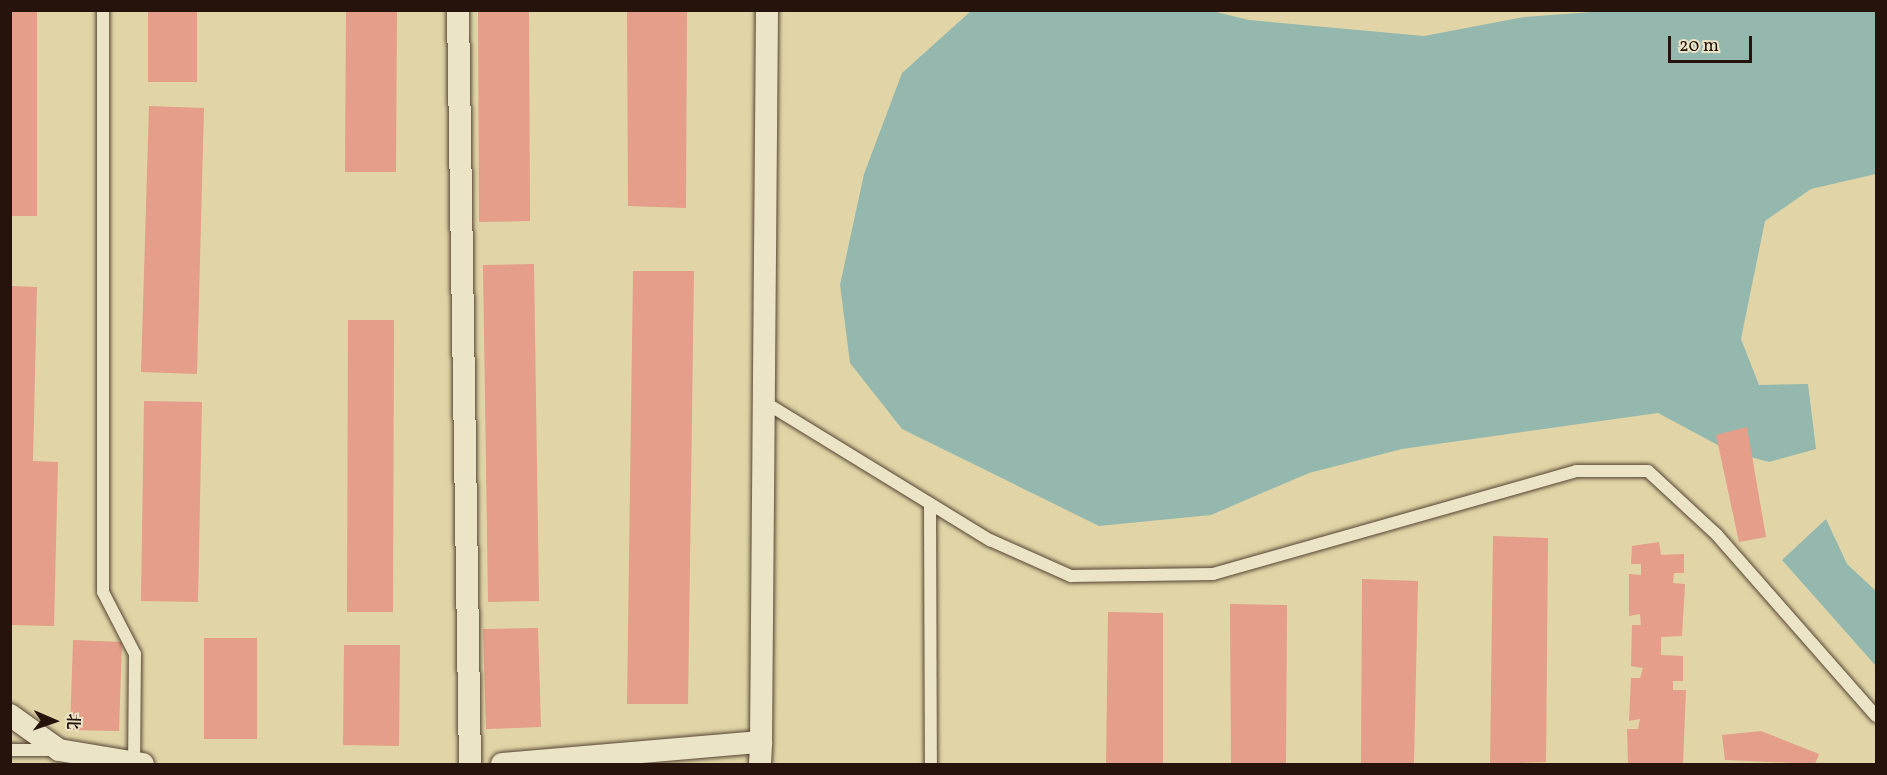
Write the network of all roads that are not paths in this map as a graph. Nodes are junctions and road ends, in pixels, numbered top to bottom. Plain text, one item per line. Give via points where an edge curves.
1 (103, 10) edge
2 (458, 10) edge
3 (767, 10) edge
4 (766, 403) junction
5 (930, 504) junction
6 (10, 715) edge
7 (1876, 716) edge
8 (10, 750) edge
9 (59, 750) junction
10 (760, 753) edge
11 (139, 764) edge
12 (470, 765) edge
13 (502, 765) edge
14 (931, 765) edge

1 - 11 lane via 103,592 135,654
2 - 12 street
3 - 4 street
4 - 5 lane
4 - 10 street
5 - 7 lane via 990,540 1071,576 1213,574 1576,471 1648,471 1717,535
5 - 14 lane
6 - 9 street
8 - 9 lane
9 - 11 street
10 - 13 street

